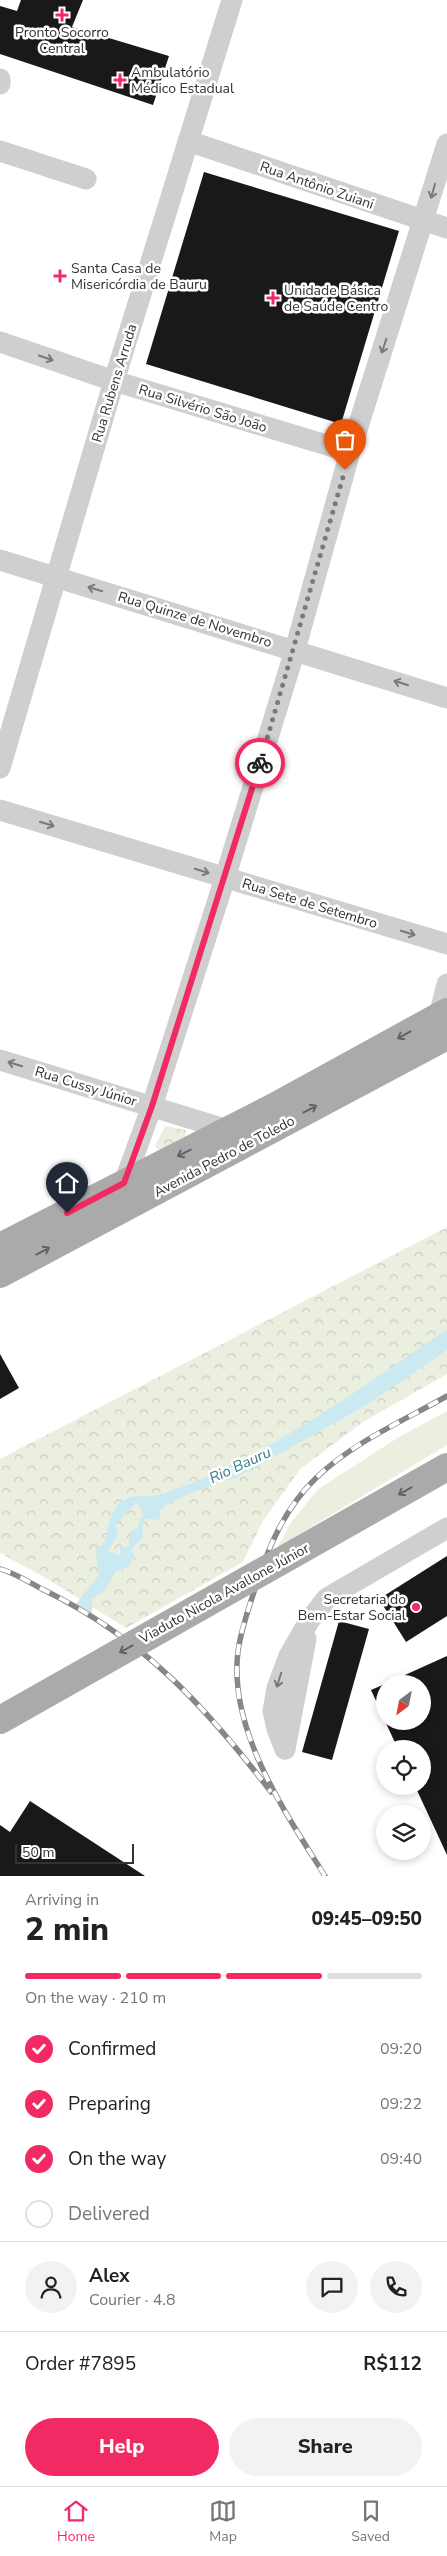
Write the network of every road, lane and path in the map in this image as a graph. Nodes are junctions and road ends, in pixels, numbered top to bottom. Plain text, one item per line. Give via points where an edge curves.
1 (232, 0) edge
2 (0, 79) edge
3 (0, 84) edge
4 (188, 141) junction
5 (447, 144) edge
6 (0, 151) edge
7 (86, 179) dead end
8 (424, 221) junction
9 (447, 228) edge
10 (0, 342) edge
11 (114, 381) junction
12 (350, 452) junction
13 (0, 560) edge
14 (56, 577) junction
15 (295, 650) junction
16 (447, 698) edge
17 (0, 768) edge
18 (0, 810) edge
19 (226, 878) junction
20 (447, 944) edge
21 (447, 984) edge
22 (441, 1027) edge
23 (0, 1060) edge
24 (152, 1106) junction
25 (278, 1116) junction
26 (228, 1130) junction
27 (124, 1183) junction
28 (0, 1247) edge
29 (0, 1274) edge
30 (447, 1467) edge
31 (447, 1528) edge
32 (309, 1621) junction
33 (0, 1720) edge

1 - 4 street, Rua Rubens Arruda
2 - 3 street
4 - 8 street, Rua Antônio Zuiani
4 - 11 street, Rua Rubens Arruda
5 -> 8 street
6 - 7 street
8 - 9 street, Rua Antônio Zuiani
8 -> 12 street
10 -> 11 street, Rua Silvério São João
11 - 12 street, Rua Silvério São João
11 - 14 street, Rua Rubens Arruda
12 - 15 street
13 - 14 street, Rua Quinze de Novembro
15 -> 14 street, Rua Quinze de Novembro
14 - 17 street, Rua Rubens Arruda
16 -> 15 street, Rua Quinze de Novembro
15 - 19 street
18 -> 19 street, Rua Sete de Setembro
19 -> 20 street, Rua Sete de Setembro
19 - 24 street
21 - 22 street
22 - 25 main road, Avenida Pedro de Toledo
24 -> 23 street, Rua Cussy Júnior
24 - 26 street, Rua Cussy Júnior
24 - 27 street
25 - 26 main road, Avenida Pedro de Toledo
29 -> 25 main road, Avenida Pedro de Toledo
26 -> 27 main road, Avenida Pedro de Toledo
27 - 28 main road, Avenida Pedro de Toledo
30 -> 33 main road, Viaduto Nicola Avallone Júnior, bridge
31 - 32 street via 326,1598
32 -> 32 street via 289,1656 277,1688 273,1711 285,1749

